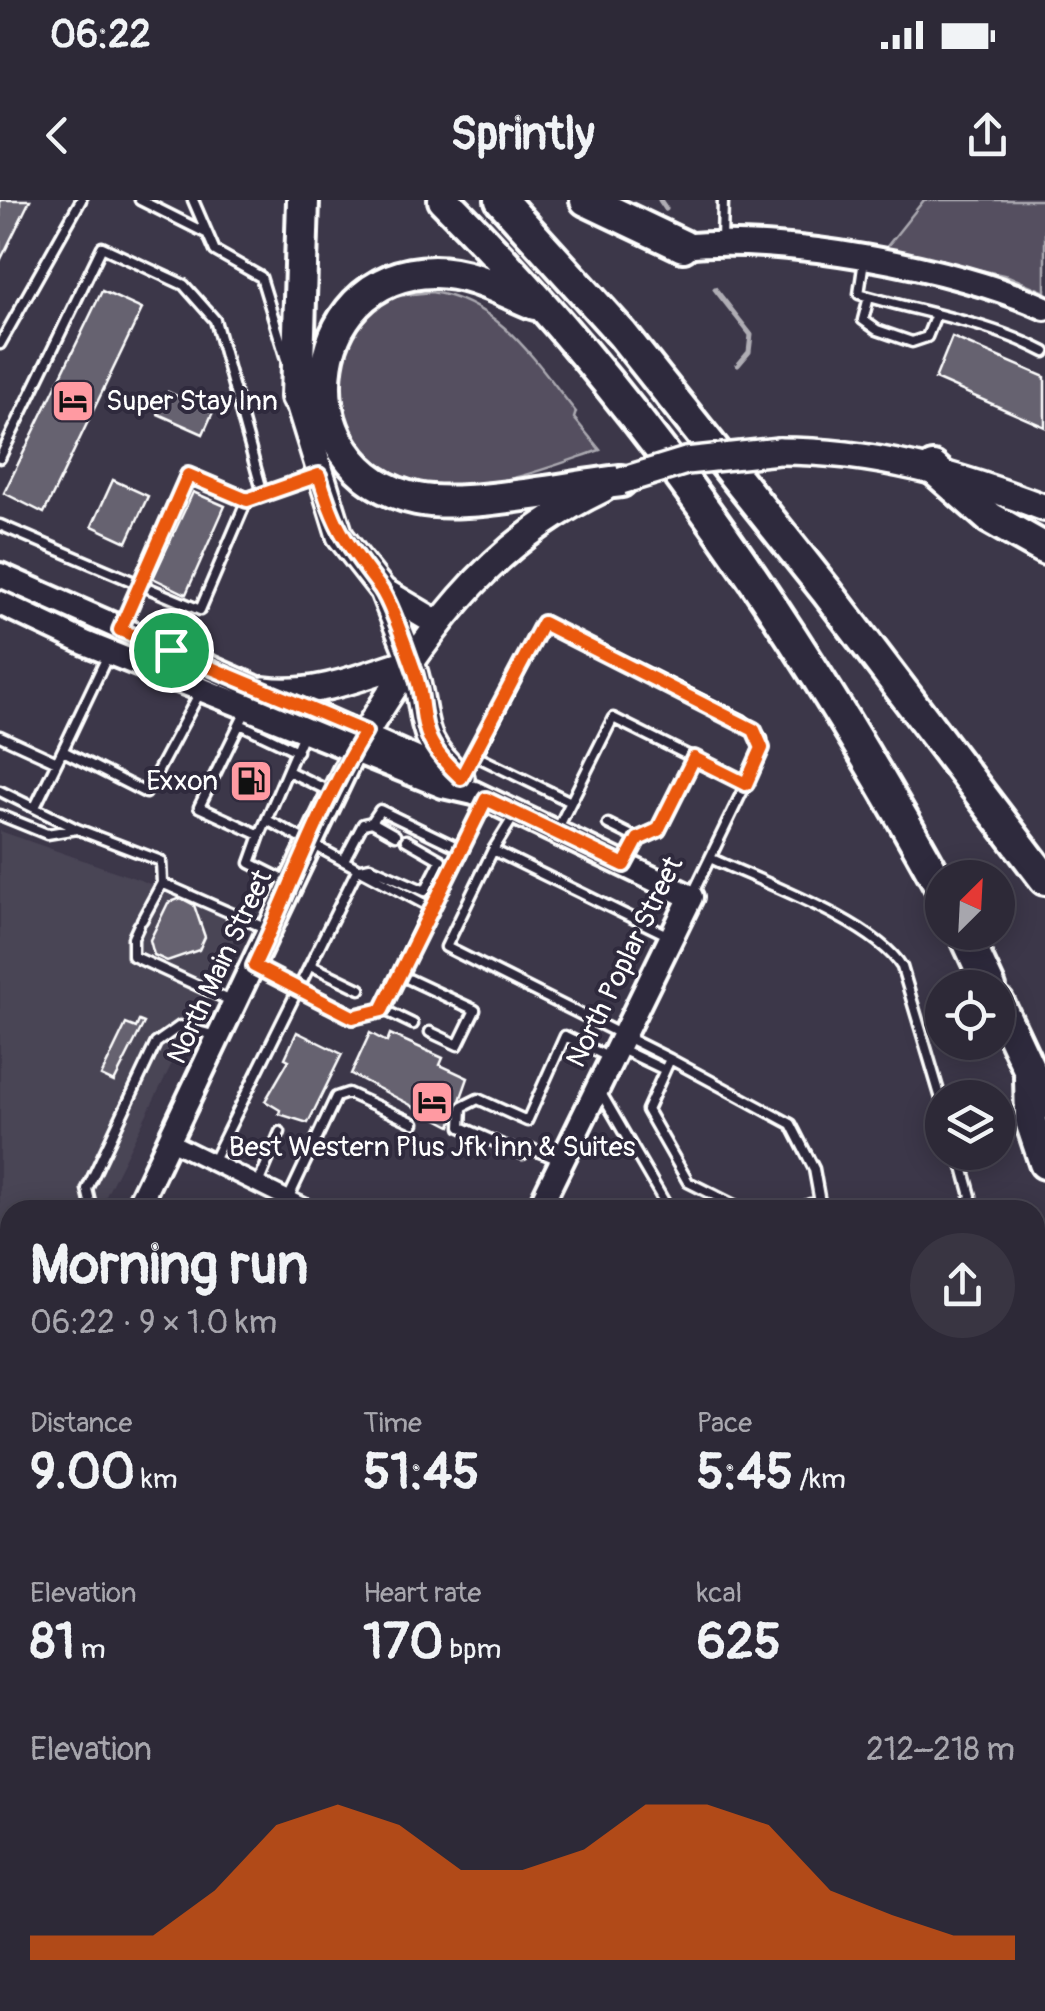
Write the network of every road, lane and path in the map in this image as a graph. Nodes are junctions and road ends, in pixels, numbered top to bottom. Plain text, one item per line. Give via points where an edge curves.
1 (81, 200) edge
2 (140, 200) edge
3 (194, 200) edge
4 (303, 200) edge
5 (444, 200) edge
6 (501, 200) edge
7 (586, 200) edge
8 (724, 200) edge
9 (206, 233) junction
10 (722, 242) junction
11 (683, 246) joint
12 (864, 260) junction
13 (869, 297) junction
14 (545, 308) junction
15 (1045, 308) edge
16 (935, 317) junction
17 (0, 344) edge
18 (1045, 352) edge
19 (297, 396) junction
20 (0, 458) edge
21 (933, 468) junction
22 (319, 475) junction
23 (621, 481) junction
24 (263, 494) junction
25 (247, 500) junction
26 (1045, 508) edge
27 (0, 525) edge
28 (1045, 549) edge
29 (0, 576) edge
30 (139, 584) junction
31 (382, 590) junction
32 (0, 603) edge
33 (437, 623) junction
34 (120, 630) junction
35 (109, 653) junction
36 (411, 661) junction
37 (202, 688) junction
38 (251, 706) junction
39 (0, 736) edge
40 (358, 737) junction
41 (301, 740) junction
42 (62, 752) junction
43 (476, 756) junction
44 (694, 758) junction
45 (57, 762) junction
46 (288, 771) junction
47 (746, 784) junction
48 (474, 790) junction
49 (0, 791) edge
50 (332, 793) junction
51 (571, 802) junction
52 (35, 807) junction
53 (515, 813) junction
54 (0, 815) edge
55 (267, 820) junction
56 (372, 822) junction
57 (608, 824) dead end
58 (77, 829) junction
59 (556, 832) junction
60 (1013, 834) junction
61 (260, 835) junction
62 (396, 835) dead end
63 (638, 839) junction
64 (406, 840) dead end
65 (308, 841) junction
66 (459, 848) junction
67 (492, 850) junction
68 (710, 858) junction
69 (344, 860) junction
70 (925, 860) edge
71 (1045, 864) edge
72 (624, 865) junction
73 (357, 870) junction
74 (1045, 878) edge
75 (162, 883) junction
76 (294, 885) junction
77 (691, 896) junction
78 (430, 906) junction
79 (271, 930) junction
80 (671, 937) junction
81 (310, 965) junction
82 (254, 966) junction
83 (398, 974) junction
84 (360, 988) dead end
85 (298, 989) junction
86 (236, 1003) junction
87 (382, 1010) junction
88 (414, 1024) dead end
89 (430, 1032) dead end
90 (220, 1038) junction
91 (1015, 1041) edge
92 (618, 1047) junction
93 (670, 1059) junction
94 (665, 1070) junction
95 (1030, 1074) junction
96 (935, 1080) edge
97 (598, 1087) junction
98 (1045, 1103) edge
99 (414, 1123) dead end
100 (280, 1132) dead end
101 (169, 1142) junction
102 (562, 1161) junction
103 (212, 1162) junction
104 (1045, 1163) edge
105 (965, 1170) edge
106 (258, 1184) junction
107 (90, 1200) edge
108 (141, 1200) edge
109 (287, 1200) edge
110 (298, 1200) edge
111 (543, 1200) edge
112 (663, 1200) edge
113 (724, 1200) edge
114 (822, 1200) edge
115 (966, 1200) edge

1 - 17 lane
2 - 9 lane
3 - 9 lane
4 - 19 highway
5 - 14 highway
6 - 60 highway via 622,334
7 - 11 highway
8 - 10 lane
9 - 19 lane via 215,252 261,277
10 - 11 main road
10 - 12 main road
12 - 13 lane via 859,294
12 - 15 main road via 977,283
13 - 16 lane
13 - 16 lane via 869,326 912,342 927,336
14 - 23 highway via 452,273 420,273 385,285 356,307 332,342 324,378 331,428 364,473 418,499 471,500
14 - 70 highway via 629,411 790,636
16 - 18 lane via 961,318
19 - 22 main road
20 - 24 lane via 102,246 184,285 215,320
21 - 23 main road, bridge via 832,451 779,450 686,461
21 - 26 main road
21 - 28 highway via 990,518
22 - 24 lane
22 - 31 main road via 340,536
23 - 33 main road via 528,531
24 - 25 lane
25 - 30 lane via 188,475
25 - 30 lane via 200,610
27 - 30 lane
29 - 34 main road
30 - 34 lane
31 - 33 main road
31 - 36 main road
32 - 35 main road
33 - 36 main road
34 - 38 main road
35 - 37 main road
35 - 42 lane
36 - 38 main road
36 - 40 main road
36 - 48 main road via 426,735 437,756
37 - 38 main road
37 - 42 lane via 146,793
38 - 40 main road
38 - 41 main road
38 - 61 lane via 199,807
39 - 45 lane
40 - 41 main road
40 - 48 main road
40 - 50 main road, North Main Street
41 - 46 lane
42 - 45 lane
43 - 47 lane, North Poplar Street via 543,623 742,720 762,739
43 - 48 lane
43 - 51 lane
44 - 47 lane
44 - 51 lane via 613,718
44 - 63 lane via 658,830
45 - 52 lane
46 - 50 lane
46 - 55 lane
47 - 68 lane, North Poplar Street
48 - 53 main road
48 - 66 lane
49 - 52 lane
50 - 65 main road, North Main Street
51 - 59 lane
52 - 58 lane
53 - 59 main road
53 - 67 lane
54 - 58 lane via 47,834
55 - 61 lane
55 - 65 lane
56 - 62 lane
56 - 66 lane via 380,810
56 - 69 lane via 363,824
57 - 63 lane
58 - 75 lane via 161,861
59 - 72 main road
60 - 71 highway
60 - 74 highway
61 - 76 lane via 250,863
63 - 72 lane
64 - 73 lane via 441,860 425,891 370,866
65 - 69 lane
65 - 76 main road, North Main Street
66 - 78 lane
67 - 80 lane
67 - 92 lane via 446,947
68 - 77 lane, North Poplar Street
68 - 96 lane via 858,928 894,953
69 - 73 lane
72 - 77 main road
73 - 78 lane
73 - 81 lane
75 - 79 lane
75 - 86 lane via 133,938 133,956
76 - 79 main road, North Main Street
77 - 80 main road, North Poplar Street
78 - 83 lane
79 - 82 main road, North Main Street
80 - 92 main road, North Poplar Street
81 - 84 lane
81 - 85 lane
82 - 85 lane
82 - 86 main road, North Main Street
83 - 87 lane
83 - 89 lane via 475,1010 458,1045
85 - 87 lane via 353,1017
85 - 103 lane
86 - 90 main road, North Main Street
87 - 88 lane
90 - 101 main road, North Main Street
90 - 107 lane via 180,1026 156,1042 92,1176
91 - 95 highway
92 - 93 lane
92 - 94 lane
92 - 97 main road, North Poplar Street
92 - 102 lane via 565,1036 527,1121 478,1099 462,1108 462,1127 523,1154 529,1148
93 - 94 lane
93 - 114 lane via 791,1124
94 - 113 lane via 647,1110 688,1182
95 - 98 highway
95 - 104 highway via 1031,1121
97 - 102 main road, North Poplar Street
97 - 112 lane
99 - 110 lane via 348,1093 336,1097
100 - 106 lane
101 - 103 street
101 - 108 main road, North Main Street
102 - 111 main road, North Poplar Street
103 - 106 street
105 - 115 lane
106 - 109 street

